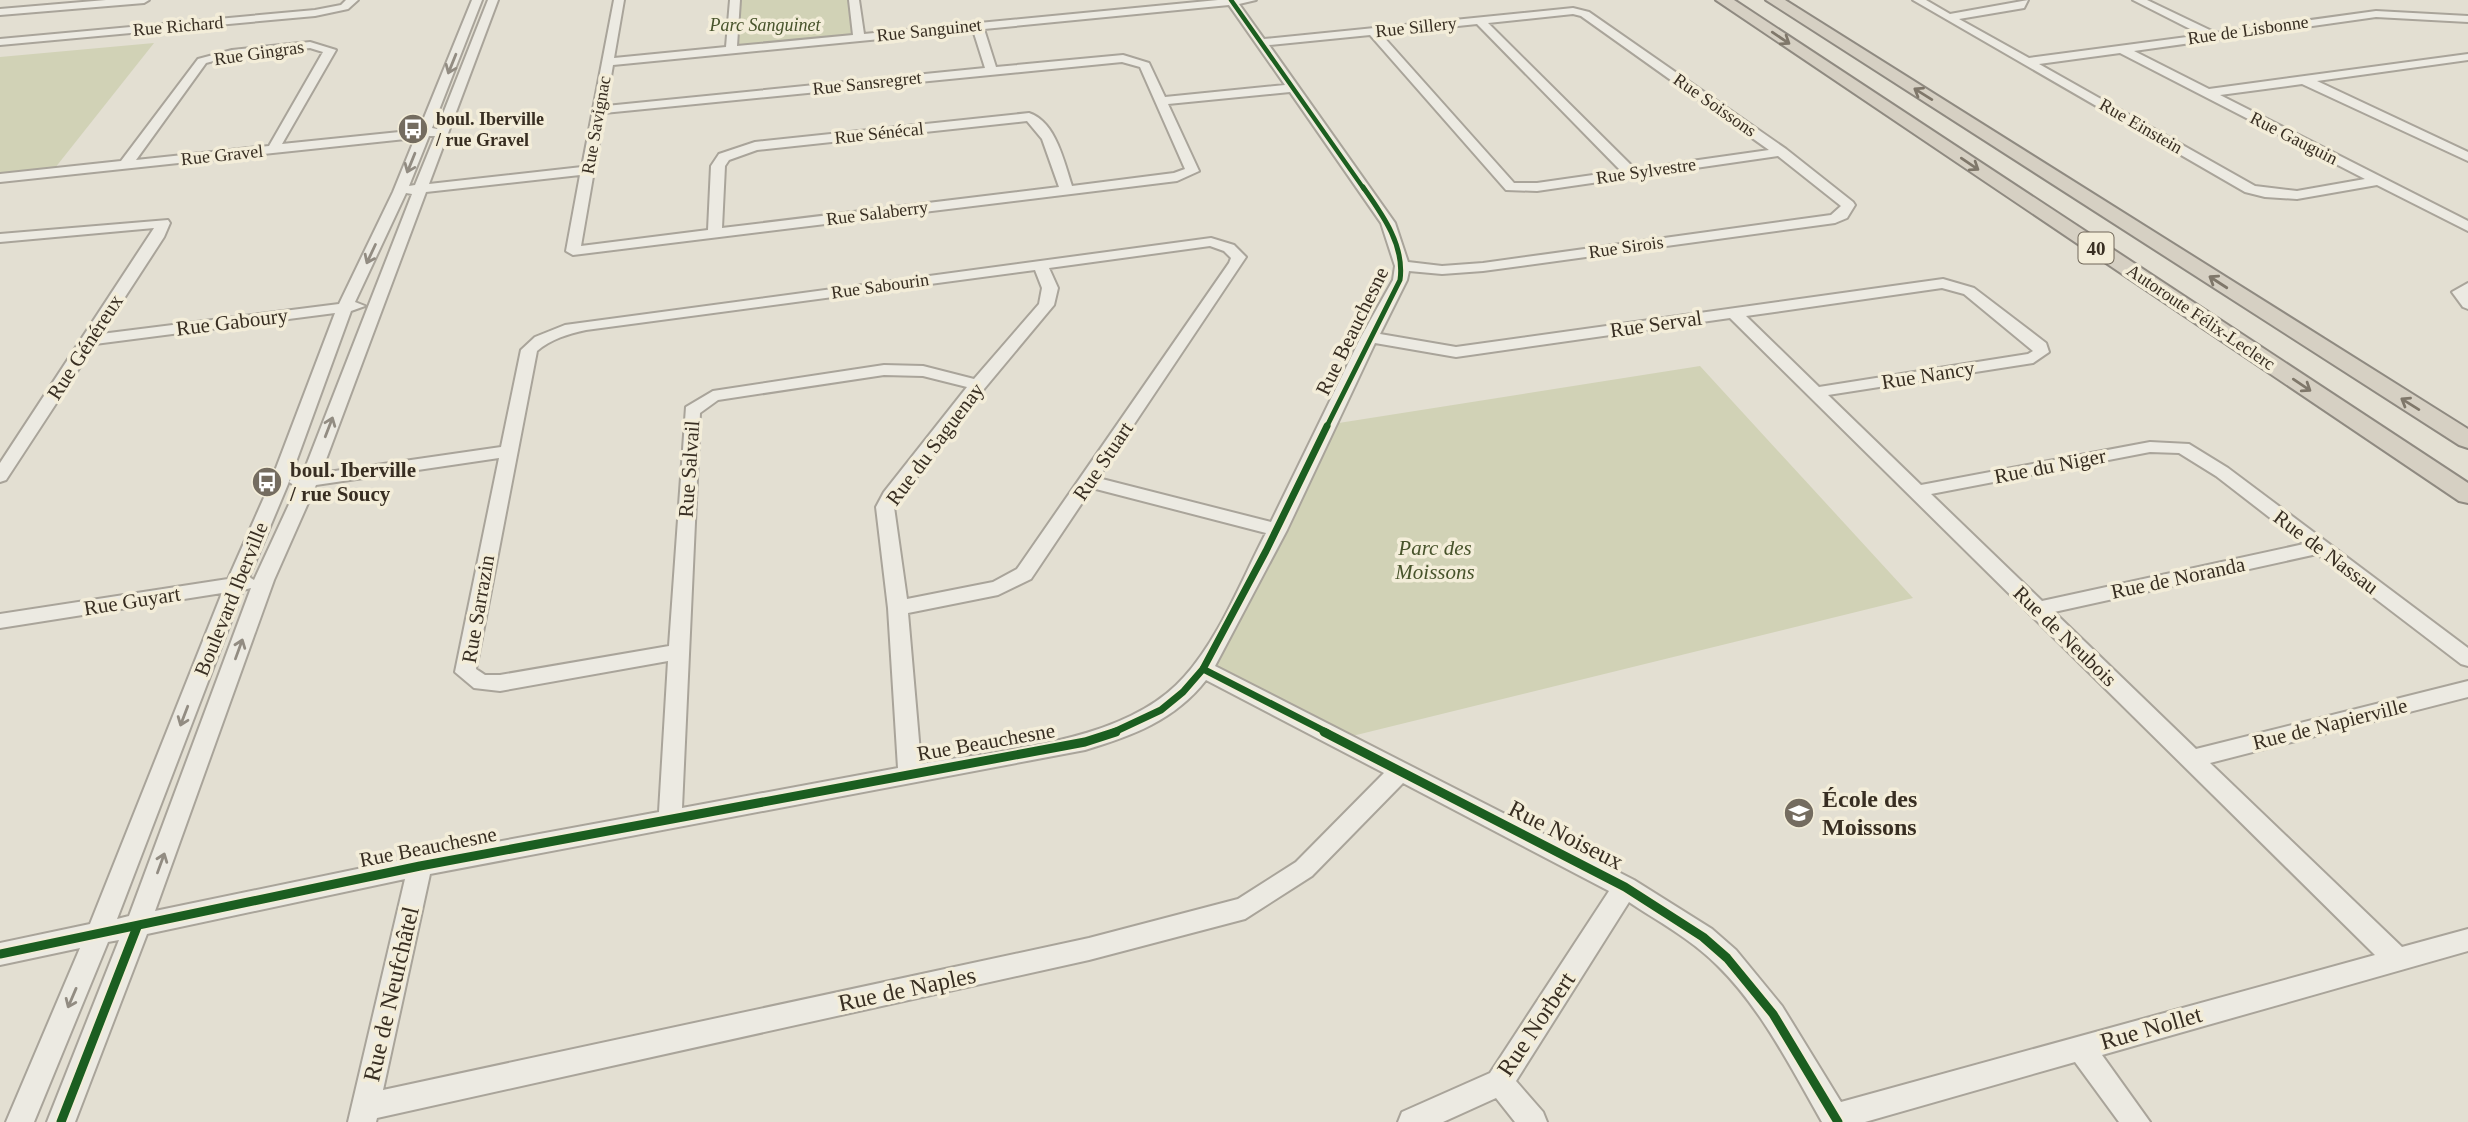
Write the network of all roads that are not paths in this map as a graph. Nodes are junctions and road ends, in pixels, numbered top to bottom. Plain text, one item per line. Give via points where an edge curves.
1 (144, 0) edge
2 (352, 0) edge
3 (477, 0) edge
4 (493, 0) edge
5 (619, 0) edge
6 (735, 0) edge
7 (854, 0) edge
8 (1101, 0) edge
9 (1251, 0) edge
10 (1724, 0) edge
11 (1774, 0) edge
12 (1917, 0) edge
13 (2023, 0) edge
14 (2138, 0) edge
15 (1231, 1) edge
16 (128, 3) edge
17 (2457, 9) dead end
18 (1573, 11) joint
19 (0, 12) edge
20 (1109, 13) junction
21 (1948, 17) junction
22 (2467, 19) edge
23 (1479, 20) junction
24 (116, 22) dead end
25 (977, 26) junction
26 (1373, 31) junction
27 (107, 32) junction
28 (2212, 35) junction
29 (859, 37) junction
30 (0, 42) edge
31 (1259, 43) junction
32 (2120, 48) junction
33 (731, 49) junction
34 (2468, 57) edge
35 (607, 61) junction
36 (2028, 62) junction
37 (991, 70) junction
38 (2304, 80) junction
39 (1290, 88) junction
40 (2208, 93) junction
41 (1163, 101) junction
42 (599, 110) junction
43 (444, 131) junction
44 (423, 133) junction
45 (273, 149) junction
46 (1781, 152) junction
47 (2468, 156) edge
48 (125, 165) junction
49 (587, 170) junction
50 (1631, 173) junction
51 (0, 178) edge
52 (2379, 181) junction
53 (421, 189) junction
54 (1067, 190) junction
55 (400, 192) junction
56 (1846, 210) joint
57 (156, 222) joint
58 (2468, 227) edge
59 (715, 233) junction
60 (6, 238) edge
61 (1219, 243) joint
62 (0, 251) edge
63 (573, 251) joint
64 (1041, 265) junction
65 (1402, 266) junction
66 (375, 304) junction
67 (345, 307) junction
68 (1734, 313) junction
69 (1369, 337) junction
70 (542, 339) joint
71 (89, 340) junction
72 (2038, 356) joint
73 (978, 385) junction
74 (1816, 392) junction
75 (2468, 440) edge
76 (2183, 448) joint
77 (507, 451) junction
78 (0, 476) edge
79 (309, 481) junction
80 (1090, 482) junction
81 (279, 484) junction
82 (1917, 491) junction
83 (2468, 495) edge
84 (1278, 530) junction
85 (2320, 547) junction
86 (264, 580) junction
87 (236, 584) junction
88 (898, 608) junction
89 (2037, 609) junction
90 (0, 621) edge
91 (678, 652) junction
92 (2468, 659) edge
93 (1203, 669) junction
94 (2468, 689) edge
95 (2191, 759) junction
96 (1399, 772) junction
97 (910, 773) junction
98 (670, 820) junction
99 (420, 866) junction
100 (1625, 887) junction
101 (137, 927) junction
102 (98, 935) junction
103 (2468, 940) edge
104 (0, 954) edge
105 (2398, 959) junction
106 (2080, 1048) junction
107 (1500, 1082) junction
108 (364, 1114) edge
109 (1837, 1119) edge
110 (20, 1122) edge
111 (61, 1122) edge
112 (1412, 1122) edge
113 (1533, 1122) edge
114 (2136, 1122) edge

1 - 16 street
2 - 27 street, Rue Richard via 315,13
3 -> 44 street, Boulevard Iberville
4 - 43 street, Boulevard Iberville
5 - 35 street, Rue Savignac
6 - 33 street
7 - 29 street
8 - 20 street
9 - 15 street, Rue Sanguinet
10 -> 83 highway, Autoroute Félix-Leclerc / 40
75 -> 11 highway, Autoroute Félix-Leclerc / 40
12 - 21 street, Rue Einstein
13 - 21 street via 2020,6
14 - 28 street
15 - 20 street, Rue Sanguinet
15 - 31 street, Rue Beauchesne
16 - 19 street
17 - 22 street
18 - 23 street, Rue Sillery
18 - 46 street, Rue Soissons via 1601,24
20 - 25 street, Rue Sanguinet
21 - 36 street, Rue Einstein
22 - 28 street, Rue de Lisbonne via 2376,14
23 - 26 street, Rue Sillery
23 - 50 street
24 - 27 street
25 - 29 street, Rue Sanguinet
25 - 37 street
26 - 31 street, Rue Sillery
26 - 50 street, Rue Sylvestre via 1511,187
27 - 30 street, Rue Richard
28 - 32 street, Rue de Lisbonne
29 - 33 street, Rue Sanguinet
31 - 39 street, Rue Beauchesne
32 - 36 street, Rue de Lisbonne
32 - 40 street, Rue Gauguin
33 - 35 street, Rue Sanguinet
34 - 38 street
35 - 42 street, Rue Savignac
36 - 52 street, Rue Einstein via 2266,195
37 - 41 street, Rue Sansregret via 1110,58 1135,60 1145,65
37 - 42 street, Rue Sansregret
38 - 40 street
38 - 47 street
39 - 41 street
39 - 65 street, Rue Beauchesne via 1388,223
40 - 52 street, Rue Gauguin
41 - 54 street, Rue Salaberry via 1192,171
42 - 49 street, Rue Savignac
43 - 44 street, Rue Gravel
43 - 53 street, Boulevard Iberville
44 - 45 street, Rue Gravel
44 -> 55 street, Boulevard Iberville
45 - 48 street, Rue Gravel
45 - 48 street, Rue Gingras via 330,50 310,45 232,53 202,61
46 - 50 street, Rue Sylvestre
46 - 56 street, Rue Soissons via 1844,200
48 - 51 street, Rue Gravel
49 - 53 street
49 - 63 street, Rue Savignac
52 - 58 street, Rue Gauguin
53 - 55 street
53 - 66 street, Boulevard Iberville
54 - 59 street, Rue Salaberry
54 - 59 street, Rue Sénécal via 1049,141 1029,117 755,146 730,153 718,166
55 -> 67 street, Boulevard Iberville
56 - 65 street, Rue Sirois via 1835,219 1483,267
57 - 60 street
57 - 71 street, Rue Généreux via 163,223 157,237
59 - 63 street, Rue Salaberry
60 - 62 street
61 - 64 street, Rue Sabourin
61 - 80 street, Rue Stuart via 1239,257 1236,263
64 - 70 street, Rue Sabourin via 586,326
64 - 73 street, Rue du Saguenay via 1049,288 1046,305
65 - 69 street, Rue Beauchesne via 1400,280
66 - 67 street, Rue Gaboury
79 -> 66 street, Boulevard Iberville
67 - 71 street, Rue Gaboury
67 - 81 street, Boulevard Iberville
68 - 69 street, Rue Serval via 1456,352
68 - 72 street, Rue Serval via 1942,282 1969,291 2016,325 2040,346
68 - 74 street, Rue de Neubois
69 - 84 street, Rue Beauchesne
70 - 77 street, Rue Sarrazin via 529,350
71 - 78 street, Rue Généreux
72 - 74 street, Rue Nancy
73 - 88 street, Rue du Saguenay via 885,507
73 - 91 street, Rue Salvail via 910,369 884,370 713,396 692,411
74 - 82 street, Rue de Neubois
76 - 82 street, Rue du Niger via 2150,447
76 - 85 street, Rue de Nassau
77 - 79 street
77 - 91 street, Rue Sarrazin via 465,672 481,682 500,683
79 - 81 street
79 - 86 street, Boulevard Iberville
80 - 84 street
80 - 88 street, Rue Stuart via 1030,568 1009,585
81 - 87 street, Boulevard Iberville
82 - 89 street, Rue de Neubois
84 - 93 street, Rue Beauchesne
85 - 89 street, Rue de Noranda
85 - 92 street, Rue de Nassau
86 - 87 street, Rue Guyart
101 -> 86 street, Boulevard Iberville
87 - 90 street, Rue Guyart
87 -> 102 street, Boulevard Iberville
88 - 97 street, Rue du Saguenay
89 - 95 street, Rue de Neubois
91 - 98 street, Rue Salvail
93 - 96 street, Rue Noiseux
93 - 97 street, Rue Beauchesne via 1162,710 1124,730 1085,742
94 - 95 street, Rue de Napierville
95 - 105 street, Rue de Neubois
96 - 100 street, Rue Noiseux
96 - 108 street, Rue de Naples via 1304,869 1245,908 1089,949
97 - 98 street, Rue Beauchesne
98 - 99 street, Rue Beauchesne
99 - 101 street, Rue Beauchesne
99 - 108 street, Rue de Neufchâtel
100 - 107 street, Rue Norbert
100 - 109 street, Rue Noiseux via 1703,937 1727,958 1773,1014
101 - 102 street, Rue Beauchesne
101 - 111 street, Boulevard Iberville
102 - 104 street, Rue Beauchesne
102 -> 110 street, Boulevard Iberville
103 - 105 street, Rue Nollet
105 - 106 street, Rue Nollet
106 - 109 street, Rue Nollet
106 - 114 street
107 - 112 street, Rue Norbert
107 - 113 street

